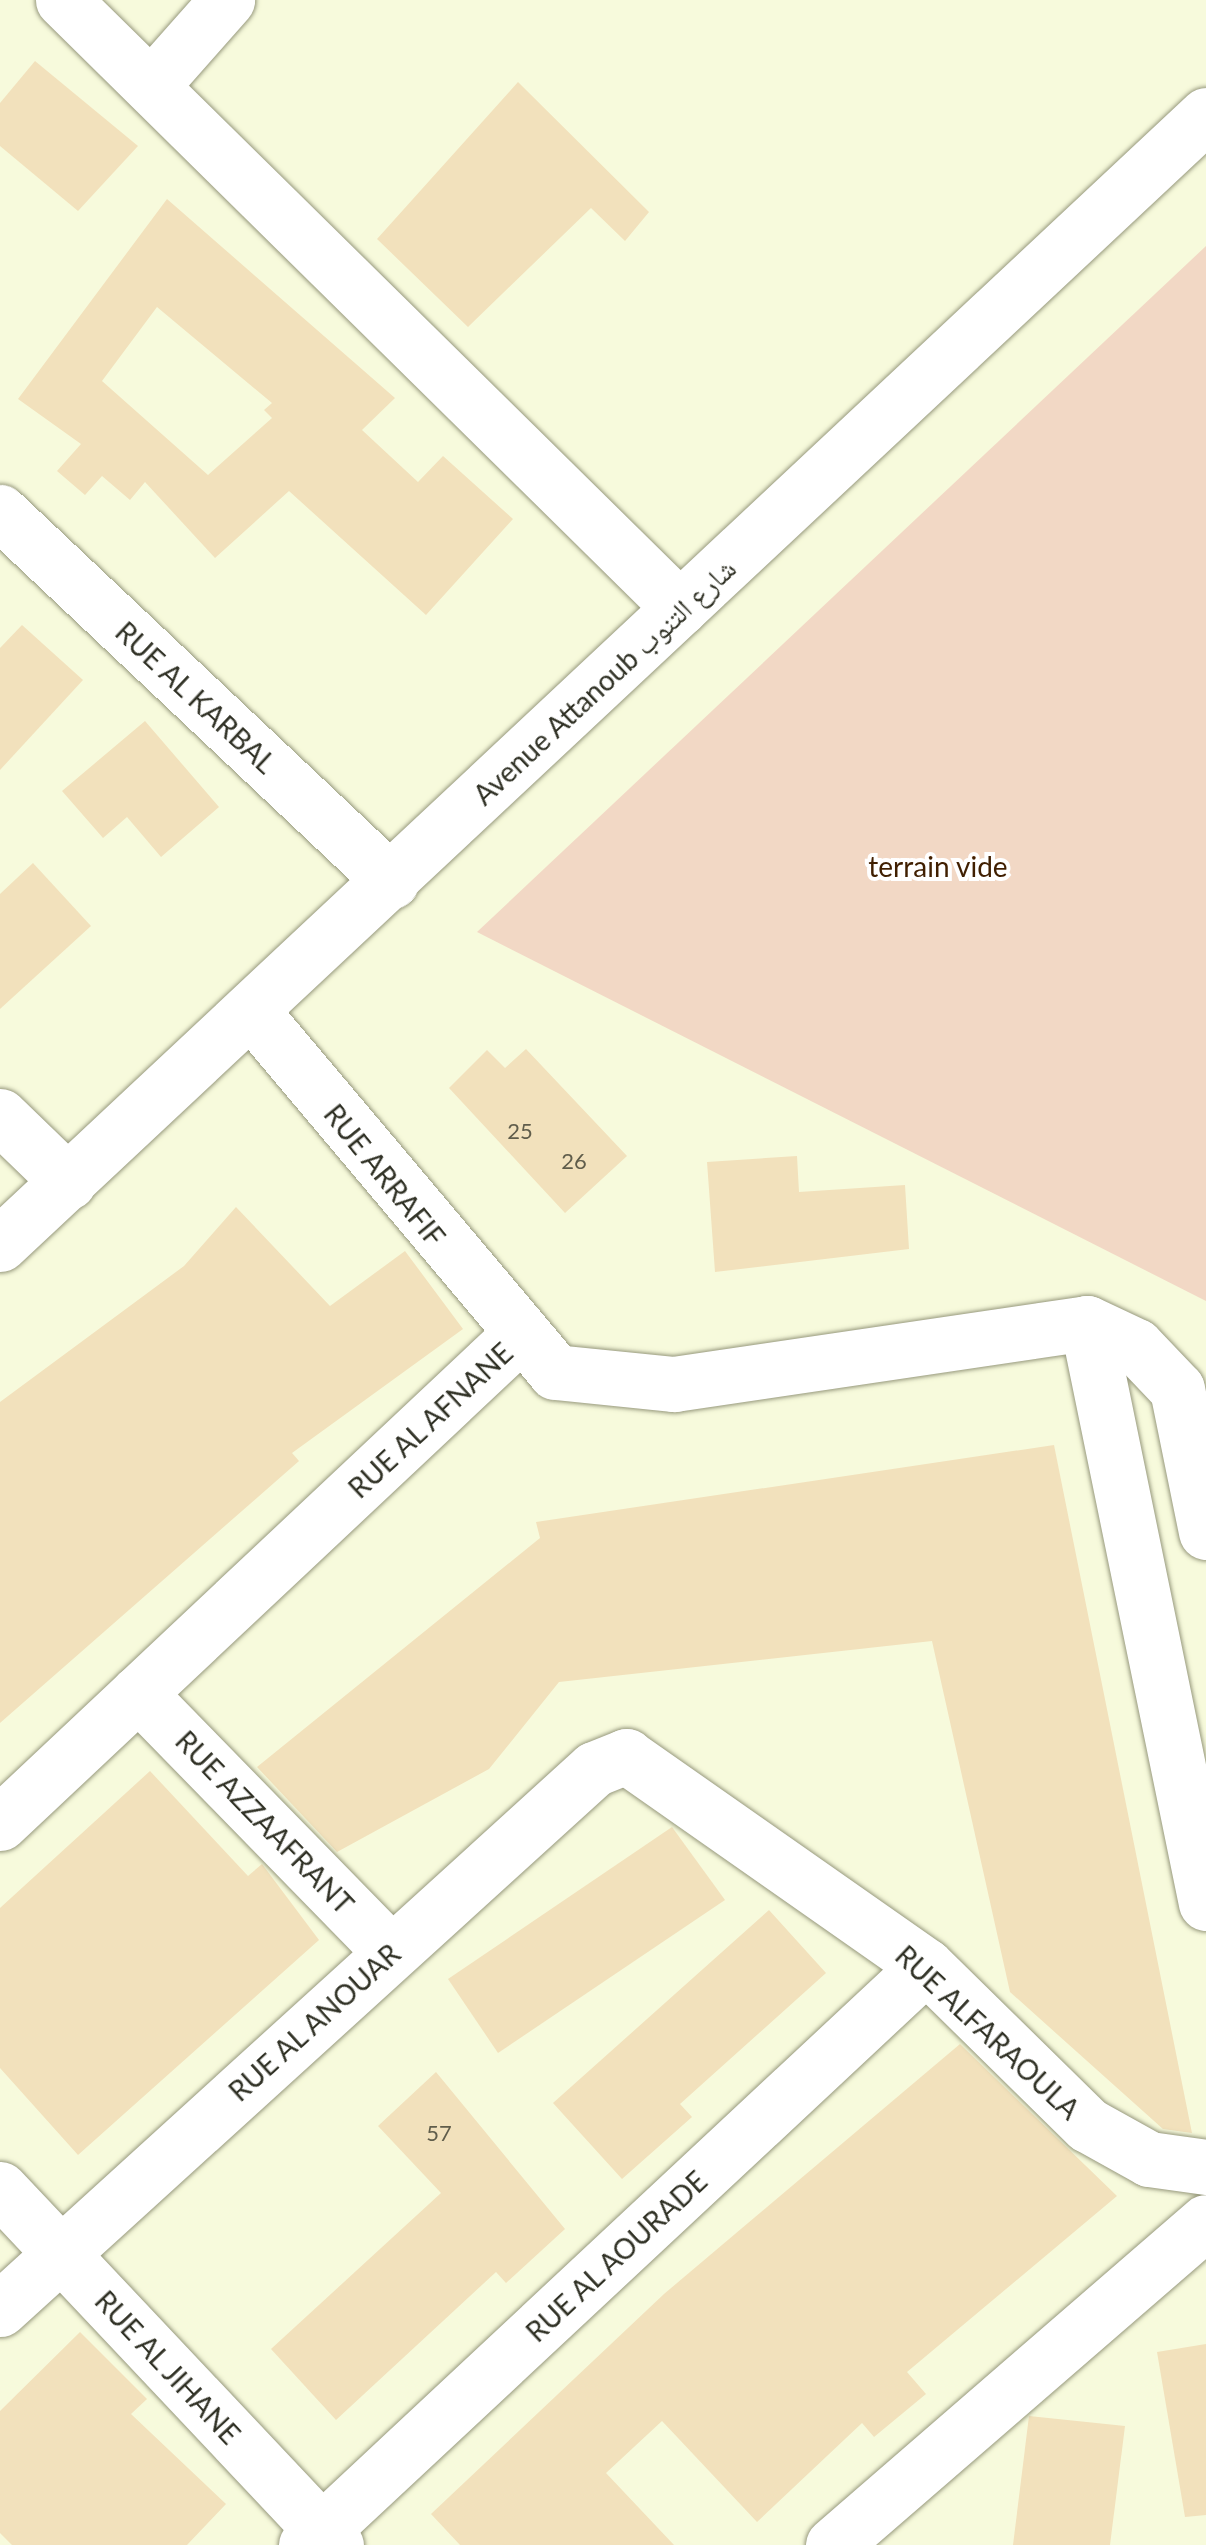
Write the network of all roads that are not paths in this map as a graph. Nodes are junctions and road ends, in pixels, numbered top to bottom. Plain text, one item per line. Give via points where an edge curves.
1 (63, 0) edge
2 (227, 0) edge
3 (151, 86) junction
4 (1206, 116) edge
5 (0, 512) edge
6 (680, 608) junction
7 (392, 881) junction
8 (253, 1013) junction
9 (0, 1116) edge
10 (68, 1182) junction
11 (0, 1244) edge
12 (1088, 1323) junction
13 (517, 1337) junction
14 (1206, 1532) edge
15 (138, 1693) junction
16 (640, 1758) joint
17 (0, 1824) edge
18 (1206, 1903) edge
19 (391, 1952) junction
20 (926, 1966) junction
21 (1206, 2167) edge
22 (0, 2189) edge
23 (1206, 2222) edge
24 (59, 2252) junction
25 (0, 2310) edge
26 (322, 2540) edge
27 (833, 2545) edge

1 - 3 street
2 - 3 street
3 - 6 street
4 - 6 street, Avenue Attanoub شارع التنوب
5 - 7 street, RUE AL KARBAL
6 - 7 street, Avenue Attanoub شارع التنوب
7 - 8 street, Avenue Attanoub شارع التنوب
8 - 10 street, Avenue Attanoub شارع التنوب
8 - 13 street, RUE ARRAFIF
9 - 10 street
10 - 11 street, Avenue Attanoub شارع التنوب
12 - 13 street, RUE AL AFNANE via 674,1384 554,1372
12 - 14 street via 1136,1346 1177,1389
12 - 18 street
13 - 15 street, RUE AL AFNANE
15 - 17 street, RUE AL AFNANE
15 - 19 street, RUE AZZAAFRANT
16 - 19 street, RUE AL ANOUAR via 594,1769
16 - 20 street, RUE ALFARAOULA
19 - 24 street, RUE AL ANOUAR
20 - 21 street, RUE ALFARAOULA via 1088,2125 1149,2159
20 - 26 street, RUE AL AOURADE
22 - 24 street, RUE AL JIHANE
23 - 27 street
24 - 25 street, RUE AL ANOUAR
24 - 26 street, RUE AL JIHANE

